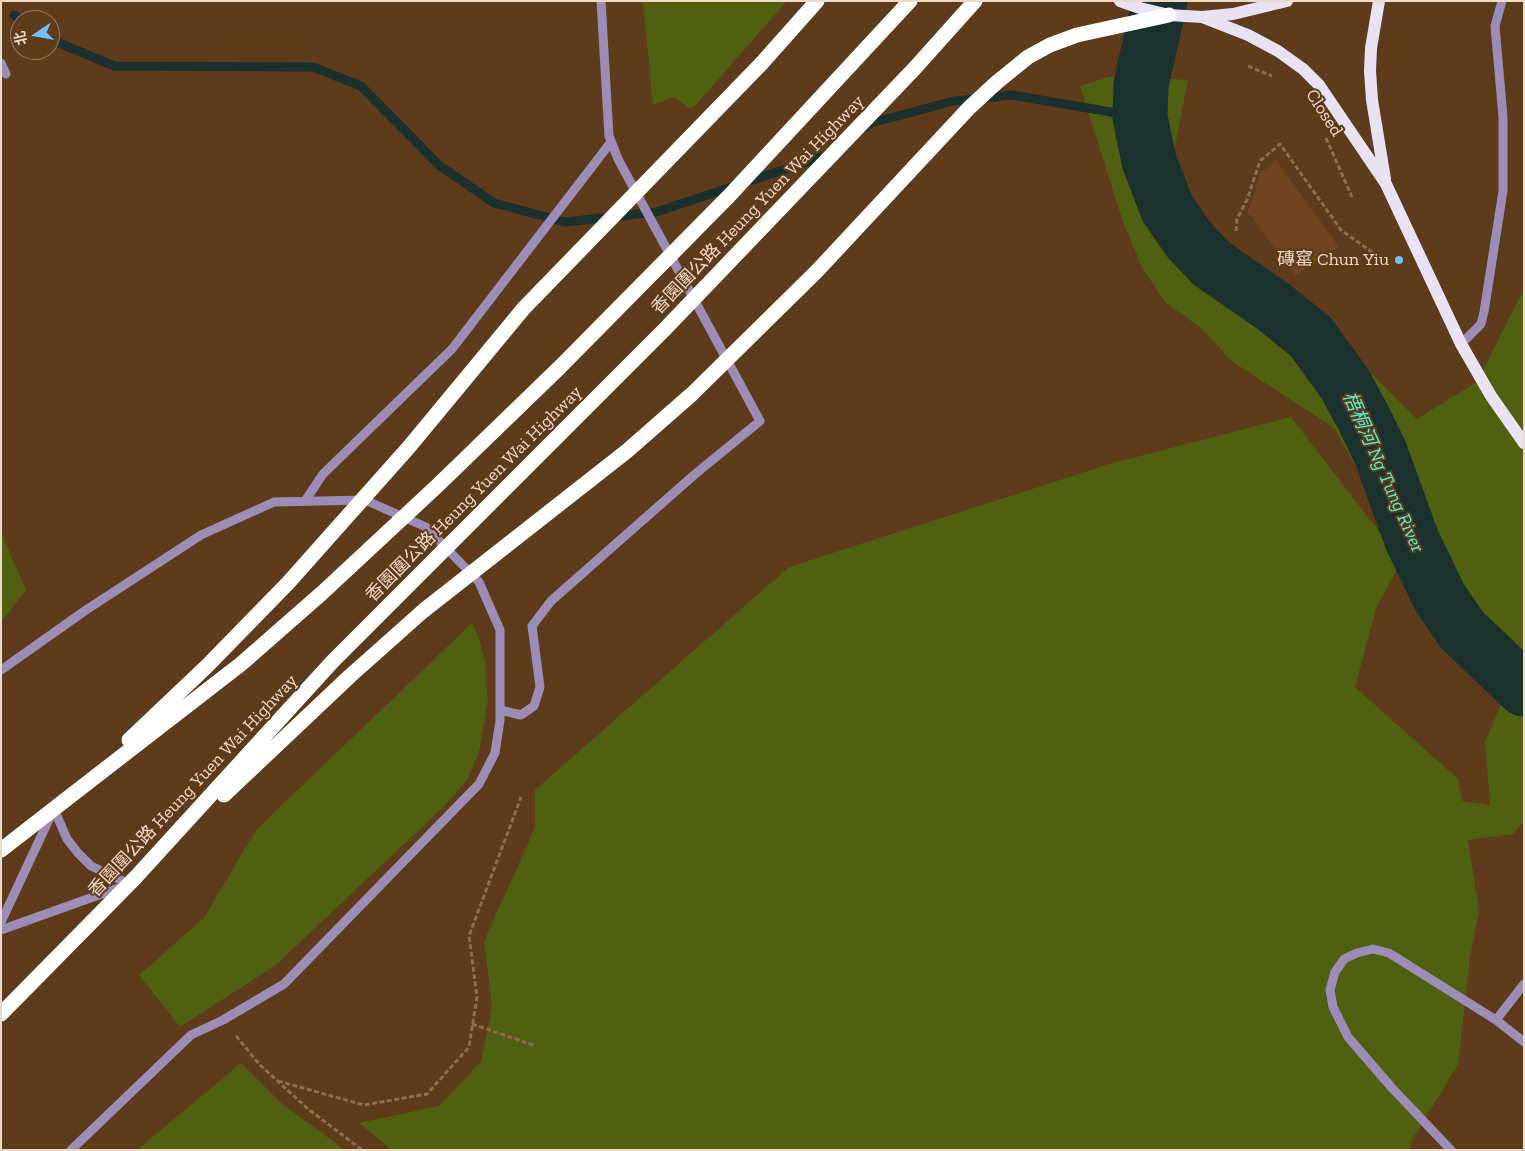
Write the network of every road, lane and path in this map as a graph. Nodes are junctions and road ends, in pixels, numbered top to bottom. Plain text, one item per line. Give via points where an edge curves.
1 (600, 1) edge
2 (817, 1) edge
3 (910, 1) edge
4 (975, 1) edge
5 (1120, 1) edge
6 (1287, 1) edge
7 (1379, 1) edge
8 (1502, 1) edge
9 (1170, 15) junction
10 (1202, 17) junction
11 (1, 62) edge
12 (1248, 66) dead end
13 (6, 74) dead end
14 (1273, 76) dead end
15 (1324, 133) dead end
16 (611, 142) junction
17 (1386, 184) junction
18 (1352, 198) dead end
19 (1236, 231) dead end
20 (1376, 255) dead end
21 (1461, 344) junction
22 (1524, 443) edge
23 (305, 501) junction
24 (1, 670) edge
25 (500, 710) junction
26 (521, 797) dead end
27 (59, 805) junction
28 (1, 850) edge
29 (132, 881) junction
30 (1, 922) edge
31 (1, 930) edge
32 (1524, 984) edge
33 (1, 1014) edge
34 (223, 1020) junction
35 (1496, 1020) junction
36 (472, 1024) junction
37 (1524, 1042) edge
38 (536, 1046) dead end
39 (278, 1081) junction
40 (71, 1150) edge
41 (362, 1150) edge
42 (1452, 1150) edge

1 - 16 lane
2 - 27 highway, bridge via 761,64 524,308 409,447 288,583 207,666
3 - 27 highway, 香園圍公路 Heung Yuen Wai Highway, bridge via 729,196 438,486 241,664
4 - 29 highway, 香園圍公路 Heung Yuen Wai Highway, bridge via 666,330 334,661
5 - 9 main road
6 - 10 main road via 1233,14
7 - 17 main road via 1370,72
8 - 21 lane via 1495,26 1503,117 1503,191 1484,312 1480,324
9 - 10 main road
9 - 29 highway, bridge via 1077,35 1050,45 1028,57 996,83 817,271 692,394 626,451 423,611
10 - 17 main road via 1278,51 1303,69 1319,85
11 - 13 lane
12 - 14 path
15 - 18 path, Closed
16 - 23 lane via 452,349 323,474
16 - 25 lane via 760,421 550,600 532,626 540,687 534,706 521,714
17 - 21 main road
19 - 20 path via 1237,218 1247,200 1260,161 1280,144 1341,230
21 - 22 main road via 1491,396
23 - 24 lane via 274,502 201,534
23 - 25 lane via 365,500 426,527 479,582 500,630
25 - 34 lane via 495,753 479,784 284,984
26 - 36 path via 469,936 477,997
27 - 28 highway, 香園圍公路 Heung Yuen Wai Highway
27 - 29 lane via 67,839 78,853 91,866
27 - 30 lane
29 - 31 lane
29 - 33 highway, 香園圍公路 Heung Yuen Wai Highway
32 - 35 lane
34 - 39 path via 260,1065
34 - 40 lane via 191,1035
35 - 37 lane
35 - 42 lane via 1389,953 1373,950 1357,953 1344,959 1335,972 1330,990 1333,1007 1348,1037
36 - 38 path
36 - 39 path via 469,1047 427,1094 364,1105
39 - 41 path

